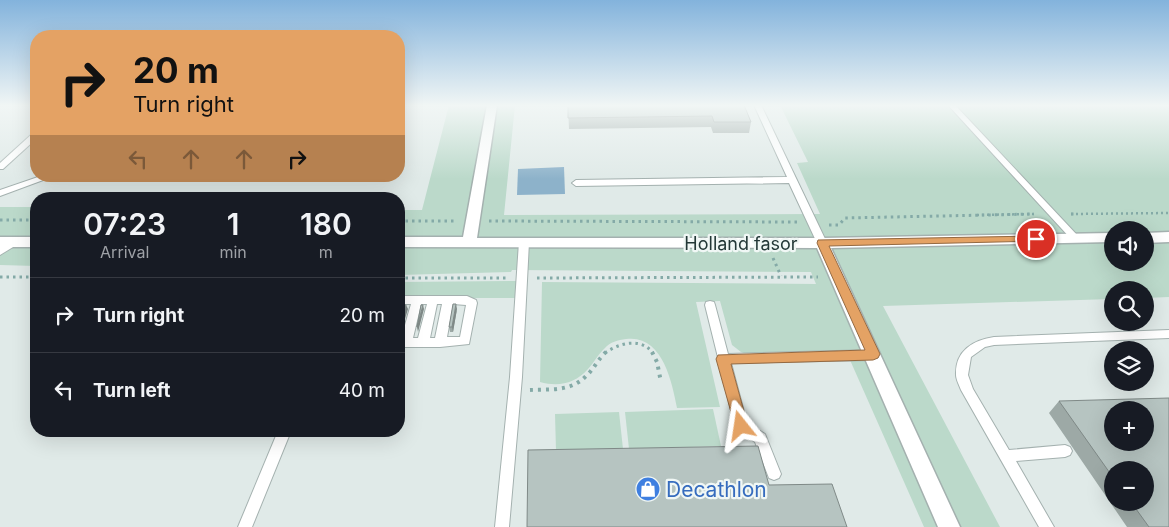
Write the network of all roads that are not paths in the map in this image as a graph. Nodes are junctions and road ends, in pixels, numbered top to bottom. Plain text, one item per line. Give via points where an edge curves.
1 (488, 130) edge
2 (768, 130) edge
3 (974, 130) edge
4 (30, 140) edge
5 (0, 167) edge
6 (791, 180) junction
7 (32, 182) edge
8 (576, 183) dead end
9 (0, 193) edge
10 (1169, 237) edge
11 (1075, 238) junction
12 (1104, 238) edge
13 (1154, 238) edge
14 (0, 242) edge
15 (15, 242) junction
16 (30, 242) edge
17 (405, 242) edge
18 (469, 242) junction
19 (524, 242) junction
20 (822, 243) junction
21 (0, 252) edge
22 (405, 300) edge
23 (416, 300) junction
24 (433, 300) junction
25 (448, 300) junction
26 (710, 305) dead end
27 (405, 334) edge
28 (1169, 334) edge
29 (405, 343) edge
30 (424, 343) junction
31 (440, 343) junction
32 (873, 354) junction
33 (723, 359) junction
34 (282, 437) edge
35 (1065, 451) dead end
36 (1005, 456) junction
37 (774, 474) dead end
38 (245, 527) edge
39 (502, 527) edge
40 (949, 527) edge
41 (1047, 527) edge

1 - 18 street
2 - 6 lane
3 - 11 lane
4 - 5 lane
6 - 8 lane
6 - 20 lane
7 - 9 lane
10 - 13 street
11 - 12 street, Holland fasor
11 - 20 street, Holland fasor
14 - 15 street
15 - 16 street
15 - 21 lane
17 - 18 street, Holland fasor
18 - 19 street, Holland fasor
19 - 20 street, Holland fasor
19 - 39 lane
20 - 32 street
22 - 23 lane
23 - 24 lane
23 - 27 lane
24 - 25 lane
24 - 30 lane
25 - 31 lane
25 - 31 lane via 472,303 467,336 462,342
26 - 33 lane
28 - 36 lane via 994,341 974,347 966,354 962,375 967,390
29 - 30 lane
30 - 31 lane
32 - 33 lane
32 - 40 street
33 - 37 lane via 741,426 760,438
34 - 38 lane
35 - 36 lane
36 - 41 lane

